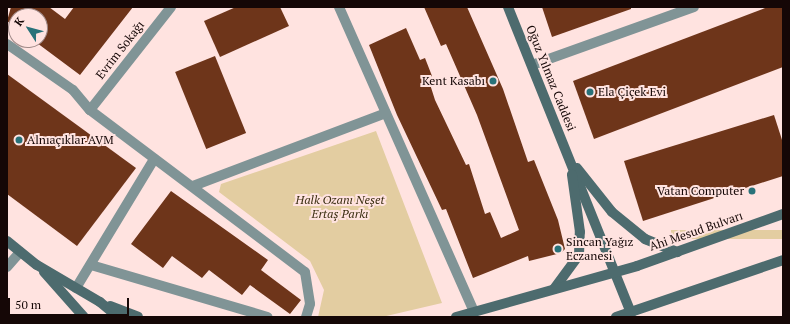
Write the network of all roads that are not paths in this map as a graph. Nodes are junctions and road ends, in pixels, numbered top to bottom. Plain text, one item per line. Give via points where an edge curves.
1 (170, 7) edge
2 (339, 7) edge
3 (508, 7) edge
4 (694, 7) edge
5 (674, 11) edge
6 (7, 44) edge
7 (532, 65) junction
8 (90, 110) junction
9 (386, 113) junction
10 (154, 159) junction
11 (570, 159) junction
12 (194, 186) junction
13 (783, 214) edge
14 (7, 240) edge
15 (20, 252) junction
16 (678, 252) junction
17 (783, 260) edge
18 (91, 264) junction
19 (38, 265) junction
20 (7, 267) edge
21 (615, 272) junction
22 (76, 288) junction
23 (554, 289) junction
24 (100, 302) junction
25 (474, 312) junction
26 (82, 315) edge
27 (633, 315) edge
28 (118, 317) edge
29 (138, 317) edge
30 (268, 317) edge
31 (306, 317) edge
32 (456, 317) edge
33 (616, 317) edge

1 - 8 street, Evrim Sokağı
2 - 9 street
3 - 7 main road, Oğuz Yılmaz Caddesi
4 - 5 street
5 - 7 street
6 - 8 street via 73,90
7 - 11 main road, Oğuz Yılmaz Caddesi
8 - 10 street
9 - 12 street
9 - 25 street
10 - 12 street
10 - 18 street
11 - 16 main road via 612,212 645,239
11 - 21 main road
11 - 23 main road via 580,232 579,255
12 - 31 street via 305,272 310,304
13 - 16 main road, Ahi Mesud Bulvarı
14 - 15 main road
15 - 19 main road
15 - 20 street
16 - 21 main road, Ahi Mesud Bulvarı
17 - 27 main road
18 - 22 street
18 - 30 street
19 - 22 main road
19 - 26 main road
21 - 23 main road, Ahi Mesud Bulvarı
21 - 27 main road
22 - 24 main road
23 - 25 main road, Ahi Mesud Bulvarı
24 - 28 main road
24 - 29 main road
25 - 32 main road, Ahi Mesud Bulvarı
27 - 33 main road

